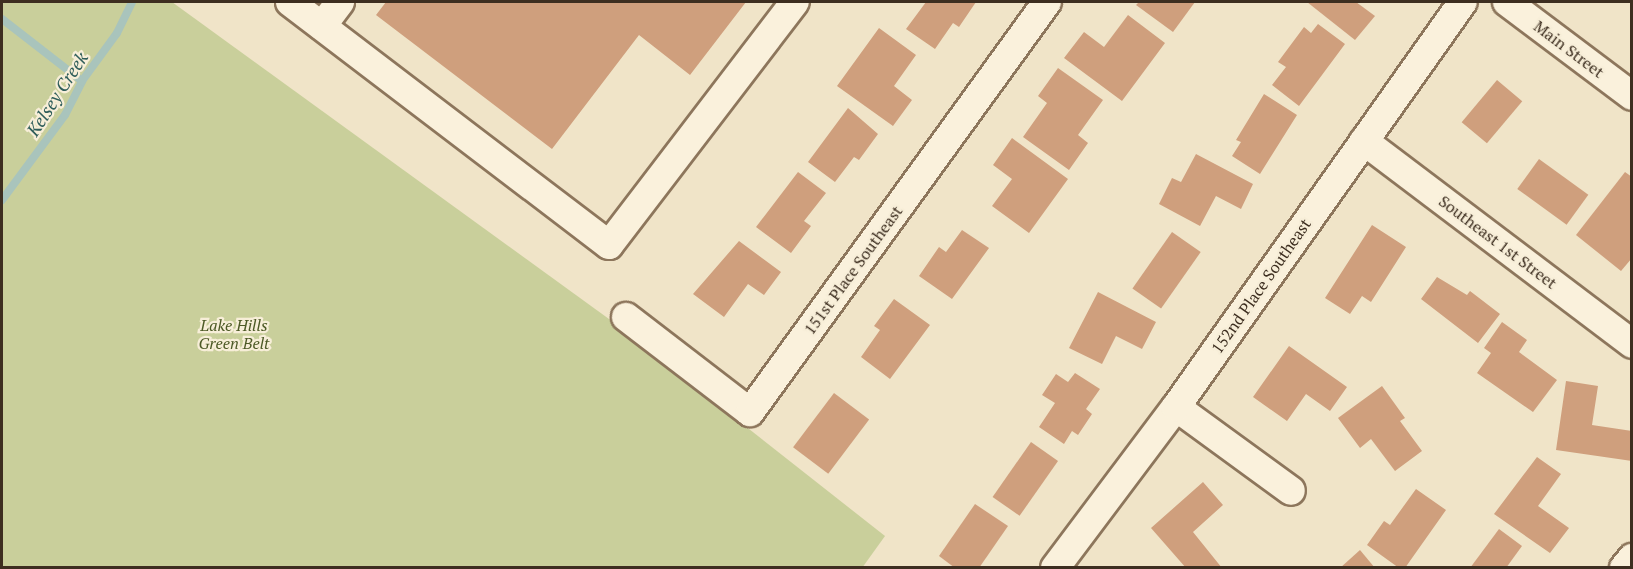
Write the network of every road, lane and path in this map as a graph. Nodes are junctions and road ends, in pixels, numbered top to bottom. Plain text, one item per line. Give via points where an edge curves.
1 (290, 2) edge
2 (340, 2) edge
3 (795, 2) edge
4 (1047, 2) edge
5 (1463, 2) edge
6 (1508, 2) edge
7 (322, 26) junction
8 (1632, 96) edge
9 (1364, 141) junction
10 (626, 317) dead end
11 (1632, 344) edge
12 (1176, 407) junction
13 (1291, 491) dead end
14 (1632, 558) edge
15 (1055, 567) edge
16 (1624, 567) edge

1 - 7 street
2 - 7 street
3 - 7 street via 609,245
4 - 10 street, 151st Place Southeast via 750,412
5 - 9 street, 152nd Place Southeast
6 - 8 street, Main Street
9 - 11 street, Southeast 1st Street
9 - 12 street, 152nd Place Southeast
12 - 13 street
12 - 15 street, 152nd Place Southeast
14 - 16 street

